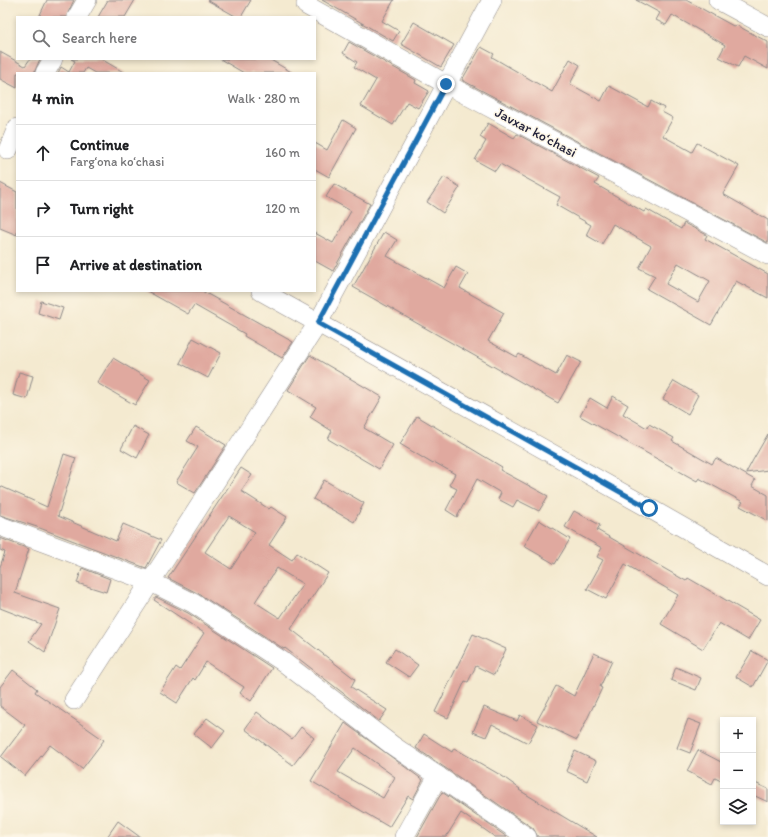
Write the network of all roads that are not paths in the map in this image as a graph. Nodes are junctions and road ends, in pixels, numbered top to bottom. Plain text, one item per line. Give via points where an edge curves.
1 (87, 0) edge
2 (492, 0) edge
3 (718, 0) edge
4 (306, 5) dead end
5 (78, 16) edge
6 (768, 27) edge
7 (52, 60) edge
8 (46, 72) edge
9 (446, 84) junction
10 (16, 131) edge
11 (8, 151) edge
12 (768, 255) edge
13 (263, 292) edge
14 (318, 323) junction
15 (0, 526) edge
16 (768, 576) edge
17 (151, 582) junction
18 (74, 700) dead end
19 (438, 776) junction
20 (404, 837) edge
21 (527, 837) edge

1 - 5 street
2 - 9 street
3 - 6 street
4 - 9 street, Javxar koʻchasi
7 - 8 street
9 - 12 street, Javxar koʻchasi
9 - 14 street
10 - 11 street
13 - 14 street
14 - 16 street
14 - 17 street
15 - 17 street
17 - 18 street
17 - 19 street via 193,603 282,661 392,745
19 - 20 street
19 - 21 street

